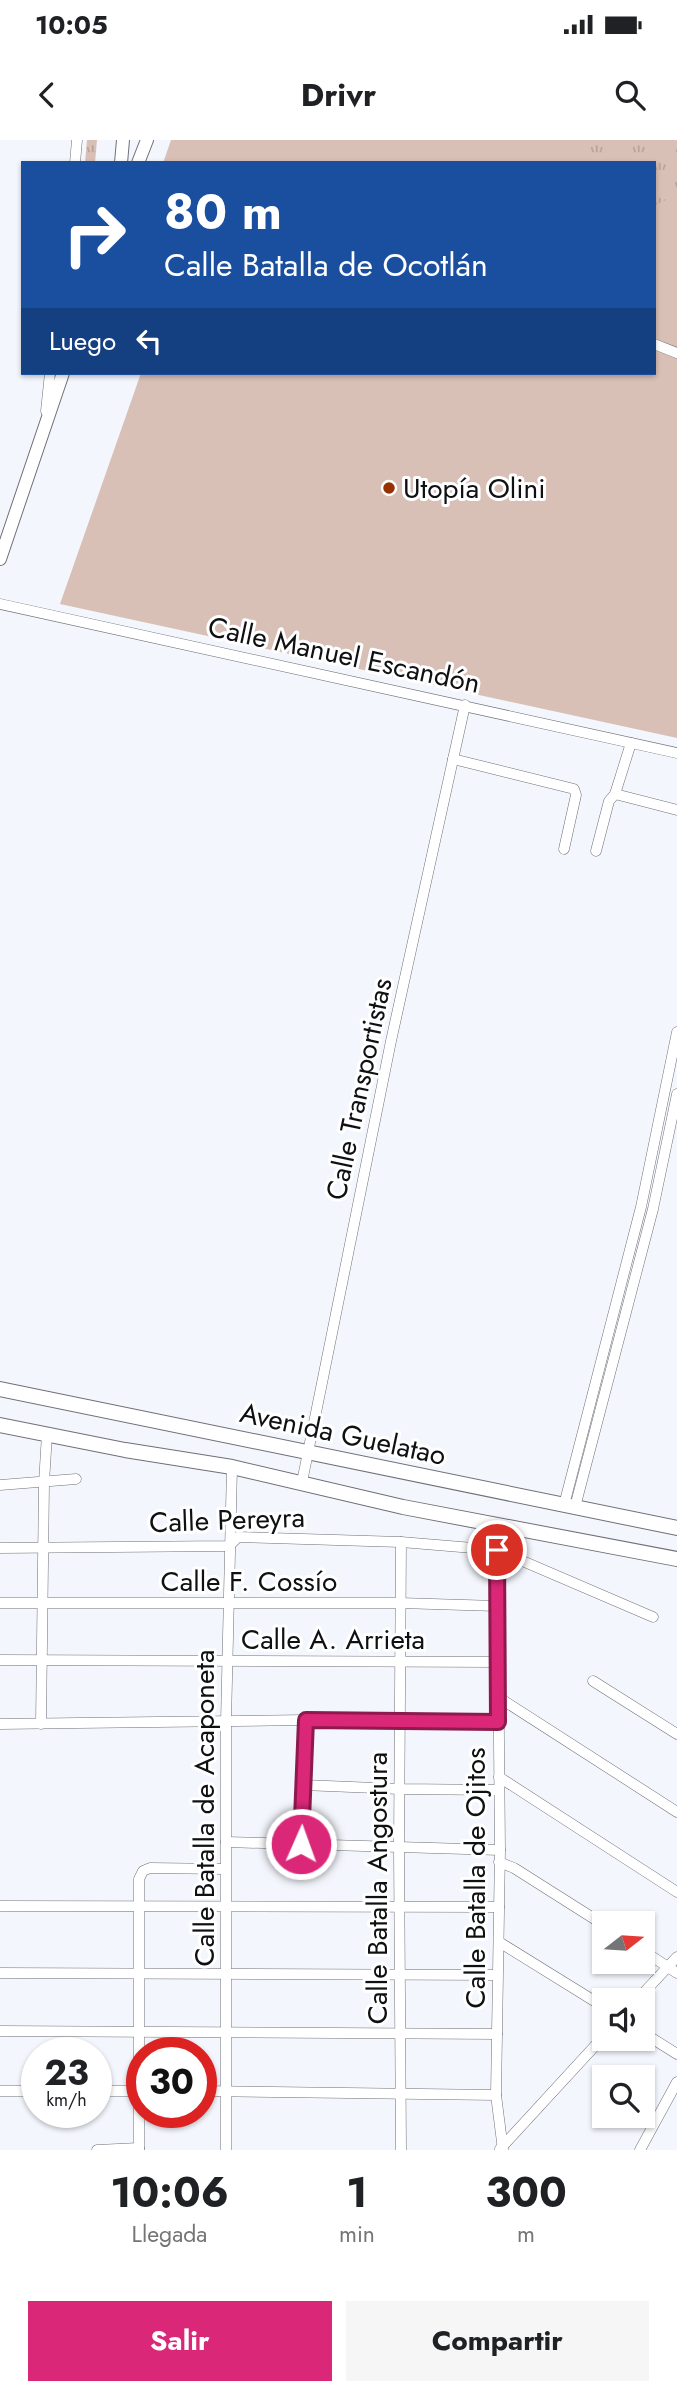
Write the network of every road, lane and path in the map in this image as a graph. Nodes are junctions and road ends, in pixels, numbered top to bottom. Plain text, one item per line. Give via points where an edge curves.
1 (77, 140) edge
2 (123, 140) edge
3 (146, 140) edge
4 (75, 161) edge
5 (121, 161) edge
6 (139, 161) edge
7 (656, 345) edge
8 (677, 353) edge
9 (50, 375) edge
10 (62, 375) edge
11 (45, 422) junction
12 (0, 559) edge
13 (0, 604) edge
14 (466, 705) junction
15 (631, 743) junction
16 (677, 753) edge
17 (453, 759) junction
18 (615, 794) junction
19 (677, 810) edge
20 (564, 849) dead end
21 (596, 851) dead end
22 (677, 1032) edge
23 (663, 1098) junction
24 (677, 1099) edge
25 (651, 1149) junction
26 (665, 1152) junction
27 (641, 1208) junction
28 (653, 1209) junction
29 (0, 1389) edge
30 (0, 1425) edge
31 (47, 1433) junction
32 (308, 1452) junction
33 (232, 1467) junction
34 (76, 1479) dead end
35 (302, 1482) junction
36 (44, 1483) junction
37 (0, 1485) edge
38 (570, 1506) junction
39 (497, 1525) junction
40 (677, 1528) edge
41 (401, 1542) junction
42 (229, 1546) junction
43 (0, 1548) edge
44 (43, 1548) junction
45 (497, 1550) junction
46 (677, 1559) edge
47 (400, 1603) junction
48 (0, 1604) edge
49 (43, 1604) junction
50 (228, 1604) junction
51 (497, 1606) junction
52 (653, 1617) dead end
53 (0, 1660) edge
54 (42, 1660) junction
55 (400, 1661) junction
56 (227, 1662) junction
57 (498, 1662) junction
58 (593, 1681) dead end
59 (498, 1697) junction
60 (306, 1720) junction
61 (226, 1721) junction
62 (400, 1721) junction
63 (498, 1722) junction
64 (0, 1724) edge
65 (41, 1724) junction
66 (677, 1734) edge
67 (499, 1777) junction
68 (303, 1785) junction
69 (400, 1789) junction
70 (499, 1790) junction
71 (677, 1812) edge
72 (226, 1842) junction
73 (301, 1844) junction
74 (399, 1849) junction
75 (500, 1850) junction
76 (499, 1863) junction
77 (225, 1869) junction
78 (677, 1892) edge
79 (0, 1906) edge
80 (140, 1906) junction
81 (225, 1906) junction
82 (499, 1907) junction
83 (400, 1908) junction
84 (592, 1918) edge
85 (499, 1942) junction
86 (677, 1957) edge
87 (655, 1958) edge
88 (673, 1970) edge
89 (139, 1972) junction
90 (0, 1973) edge
91 (225, 1973) junction
92 (401, 1975) junction
93 (497, 1975) junction
94 (651, 1988) edge
95 (592, 2000) edge
96 (0, 2031) edge
97 (139, 2031) junction
98 (225, 2032) junction
99 (400, 2034) junction
100 (497, 2035) junction
101 (139, 2037) edge
102 (655, 2040) edge
103 (592, 2049) edge
104 (677, 2054) edge
105 (677, 2082) edge
106 (0, 2091) edge
107 (21, 2091) edge
108 (217, 2091) edge
109 (227, 2091) junction
110 (401, 2095) junction
111 (496, 2095) junction
112 (140, 2128) edge
113 (139, 2149) edge
114 (501, 2149) edge
115 (97, 2150) edge
116 (226, 2150) edge
117 (401, 2150) edge
118 (640, 2150) edge

1 - 4 street
2 - 5 street
3 - 6 street
7 - 8 street
9 - 11 street
10 - 11 street
11 - 12 street
13 - 14 street, Calle Manuel Escandón
14 - 15 street, Calle Manuel Escandón
14 - 17 street, Calle Transportistas
15 - 16 street, Calle Manuel Escandón
15 - 18 street
17 - 20 street via 574,789
17 - 32 street, Calle Transportistas
18 - 19 street
18 - 21 street
22 - 23 street
23 - 24 street
23 - 25 street
24 - 26 street
25 - 26 street
25 - 27 street
26 - 28 street
27 - 28 street
27 - 38 street
28 - 38 street
29 - 32 main road, Avenida Guelatao
30 - 31 main road, Avenida Guelatao
31 - 33 main road, Avenida Guelatao
31 - 36 street
32 - 35 street, Calle Transportistas
32 - 38 main road, Avenida Guelatao
33 - 35 main road, Avenida Guelatao
33 - 42 street, Calle Batalla de Acaponeta
34 - 36 street
35 - 39 main road, Avenida Guelatao
36 - 37 street
36 - 44 street
38 - 40 main road, Avenida Guelatao
39 - 45 street, Calle Batalla de Ojitos
39 - 46 main road, Avenida Guelatao
41 - 42 street, Calle Pereyra via 238,1537
41 - 45 street, Calle Pereyra
41 - 47 street, Calle Batalla Angostura
42 - 44 street, Calle Pereyra
42 - 50 street, Calle Batalla de Acaponeta
43 - 44 street, Calle Pereyra
44 - 49 street
45 - 51 street, Calle Batalla de Ojitos
45 - 52 street, Calle Pereyra
47 - 50 street, Calle F. Cossío
47 - 51 street, Calle F. Cossío
47 - 55 street, Calle Batalla Angostura
48 - 49 street, Calle F. Cossío
49 - 50 street, Calle F. Cossío
49 - 54 street
50 - 56 street, Calle Batalla de Acaponeta
51 - 57 street, Calle Batalla de Ojitos
53 - 54 street, Calle A. Arrieta
54 - 56 street, Calle A. Arrieta
54 - 65 street
55 - 56 street, Calle A. Arrieta
55 - 57 street, Calle A. Arrieta
55 - 62 street, Calle Batalla Angostura
56 - 61 street, Calle Batalla de Acaponeta
57 - 59 street, Calle Batalla de Ojitos
58 - 66 street
59 - 63 street, Calle Batalla de Ojitos
59 - 71 street
60 - 61 street
60 - 62 street
60 - 68 street
61 - 65 street
61 - 72 street, Calle Batalla de Acaponeta
62 - 63 street
62 - 69 street, Calle Batalla Angostura
63 - 67 street, Calle Batalla de Ojitos
64 - 65 street
67 - 70 street, Calle Batalla de Ojitos
67 - 78 street
68 - 69 street
68 - 73 street
69 - 70 street
69 - 74 street, Calle Batalla Angostura
70 - 75 street, Calle Batalla de Ojitos
72 - 73 street
72 - 77 street, Calle Batalla de Acaponeta
73 - 74 street
74 - 75 street
74 - 83 street, Calle Batalla Angostura
75 - 76 street, Calle Batalla de Ojitos
76 - 82 street, Calle Batalla de Ojitos
76 - 84 street
77 - 80 street via 143,1871
77 - 81 street, Calle Batalla de Acaponeta
79 - 80 street
80 - 81 street
80 - 89 street
81 - 83 street
81 - 91 street, Calle Batalla de Acaponeta
82 - 83 street
82 - 85 street, Calle Batalla de Ojitos
83 - 92 street, Calle Batalla Angostura
85 - 93 street, Calle Batalla de Ojitos
85 - 95 street
86 - 88 street
87 - 88 street
88 - 94 street
89 - 90 street
89 - 91 street
89 - 97 street
91 - 92 street
91 - 98 street, Calle Batalla de Acaponeta
92 - 93 street
92 - 99 street, Calle Batalla Angostura
93 - 100 street, Calle Batalla de Ojitos
96 - 97 street
97 - 98 street
97 - 101 street
98 - 99 street
98 - 109 street, Calle Batalla de Acaponeta
99 - 100 street
99 - 110 street, Calle Batalla Angostura
100 - 111 street, Calle Batalla de Ojitos
102 - 104 street
103 - 114 street
105 - 118 street
106 - 107 street
108 - 109 street
109 - 110 street
109 - 116 street, Calle Batalla de Acaponeta
110 - 111 street
110 - 117 street, Calle Batalla Angostura
111 - 114 street, Calle Batalla de Ojitos
112 - 113 street
113 - 115 street

